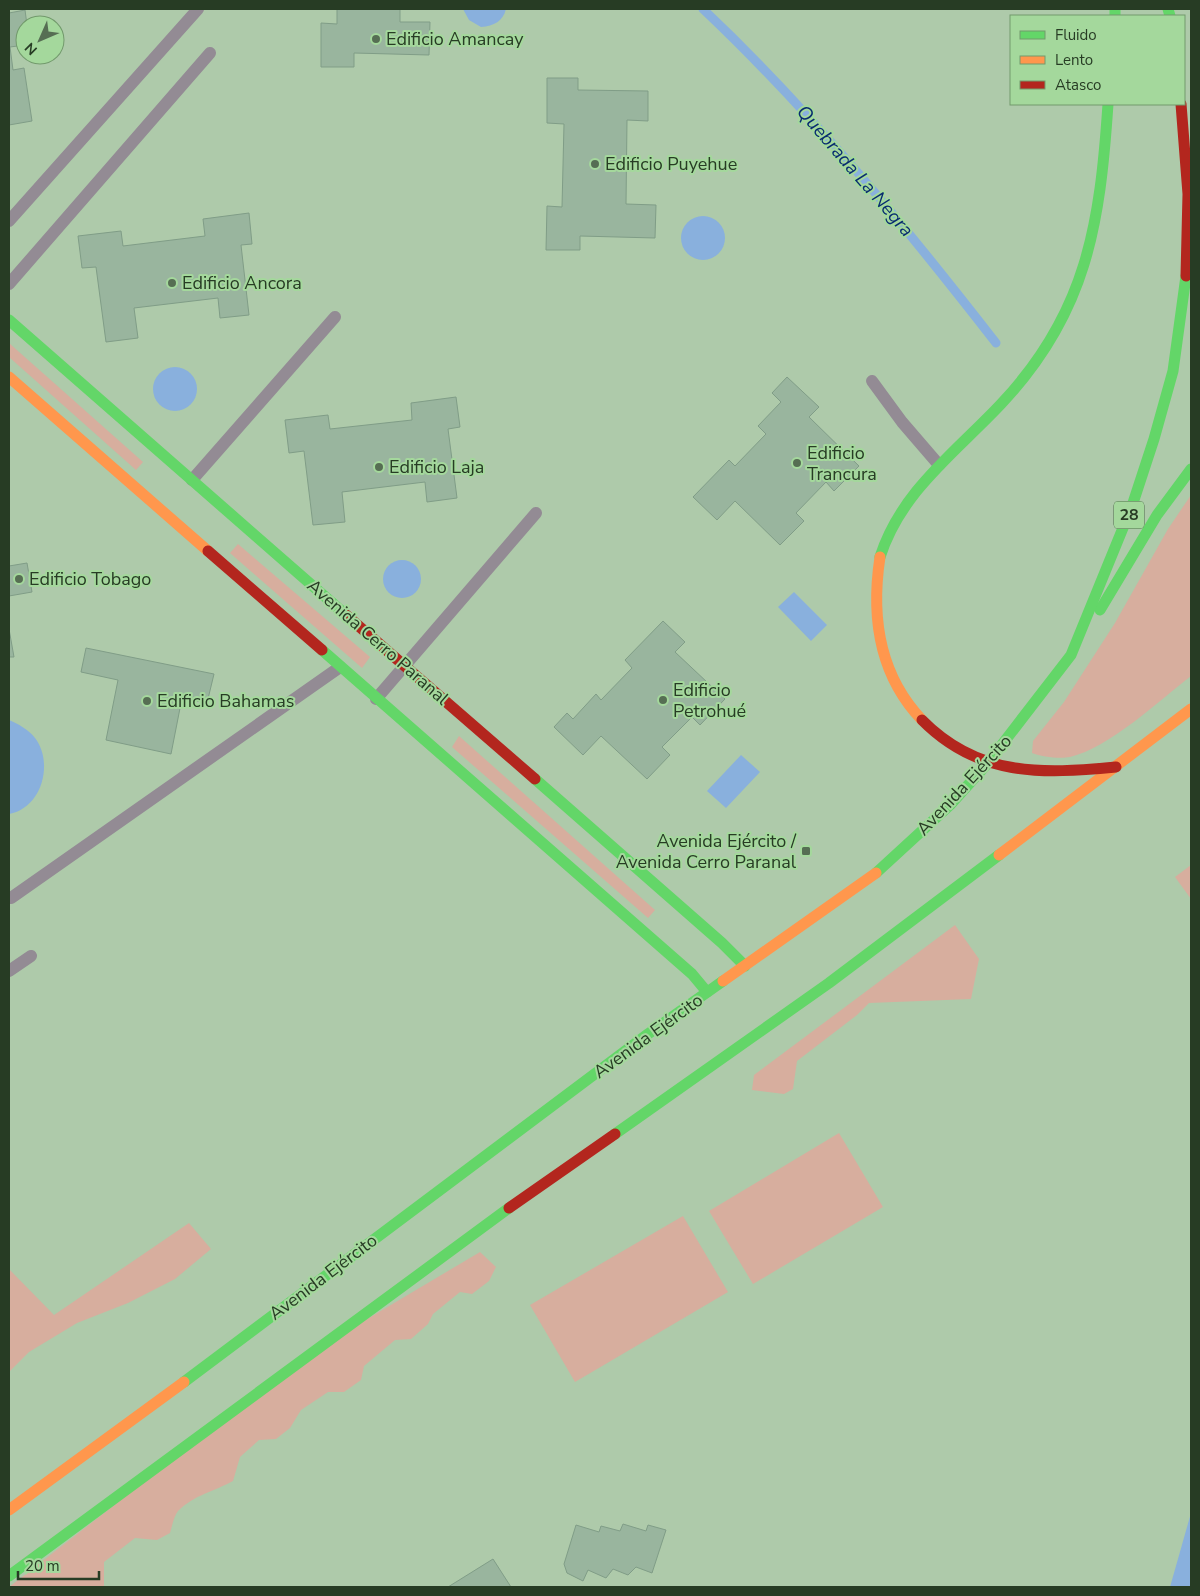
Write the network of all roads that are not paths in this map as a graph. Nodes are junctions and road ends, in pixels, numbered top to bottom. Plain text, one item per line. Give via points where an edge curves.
1 (198, 9) edge
2 (210, 52) dead end
3 (1108, 105) edge
4 (1182, 105) edge
5 (9, 221) edge
6 (9, 284) edge
7 (335, 317) dead end
8 (9, 320) edge
9 (9, 377) edge
10 (872, 381) dead end
11 (939, 465) junction
12 (1191, 469) edge
13 (189, 483) junction
14 (536, 513) dead end
15 (1071, 655) junction
16 (404, 665) junction
17 (340, 667) junction
18 (376, 698) junction
19 (1191, 709) edge
20 (987, 764) junction
21 (1117, 767) junction
22 (11, 898) dead end
23 (31, 956) dead end
24 (745, 966) junction
25 (9, 971) edge
26 (707, 992) junction
27 (9, 1510) edge
28 (10, 1573) edge

1 - 5 lane
2 - 6 lane
3 - 11 main road via 1100,208 1095,236 1076,294 1061,324 1023,380
4 - 15 main road, 28 via 1188,229 1182,314 1172,370 1132,506 1104,581
7 - 13 lane
8 - 13 main road, Avenida Cerro Paranal
9 - 17 main road via 166,508
10 - 11 lane
11 - 20 main road via 909,496 889,531 877,573 877,626 890,671 910,705 943,739
12 - 15 main road, Avenida Ejército via 1157,515
13 - 16 main road, Avenida Cerro Paranal
14 - 16 lane
15 - 20 main road, Avenida Ejército
16 - 18 lane
16 - 24 main road, Avenida Cerro Paranal
17 - 18 main road
17 - 22 lane
18 - 26 main road via 692,974
19 - 21 main road
20 - 21 main road via 1032,772
20 - 24 main road, Avenida Ejército via 950,805 868,880
21 - 28 main road via 829,983 486,1225
23 - 25 lane
24 - 26 main road, Avenida Ejército
26 - 27 main road, Avenida Ejército

